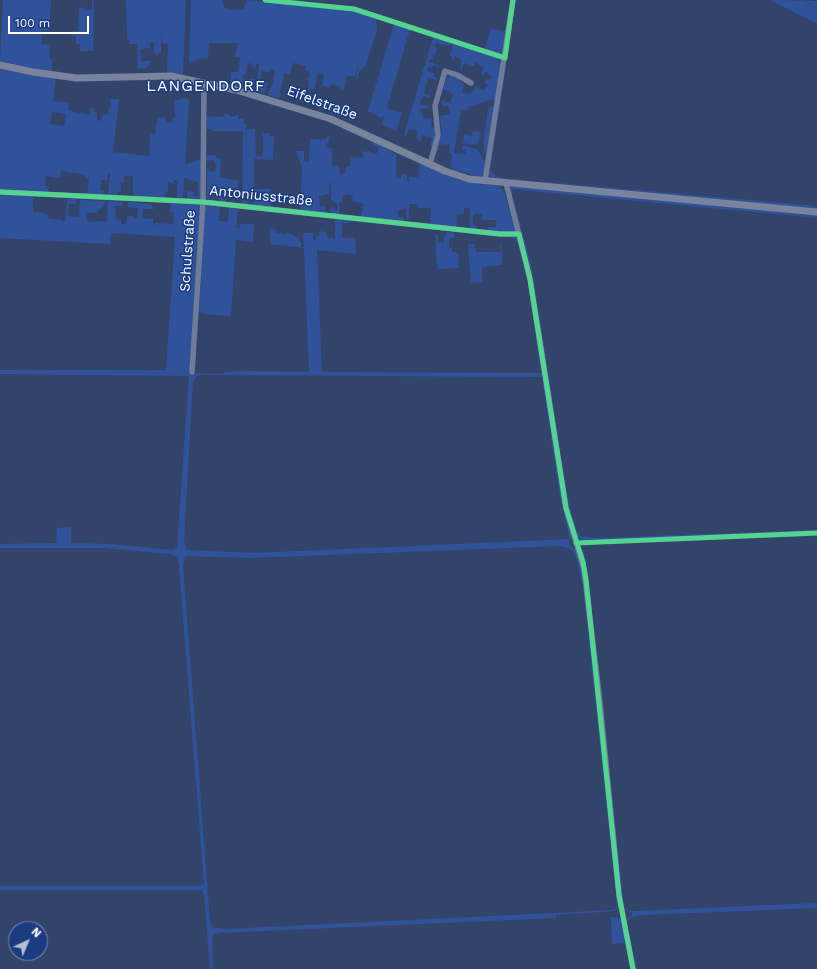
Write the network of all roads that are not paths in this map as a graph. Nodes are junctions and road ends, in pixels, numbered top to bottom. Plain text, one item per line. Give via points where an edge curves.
1 (513, 0) edge
2 (0, 65) edge
3 (204, 83) junction
4 (471, 83) dead end
5 (430, 164) junction
6 (485, 181) junction
7 (506, 183) junction
8 (0, 192) edge
9 (203, 202) junction
10 (817, 212) edge
11 (519, 234) junction
12 (192, 372) dead end
13 (633, 969) edge

1 - 6 street
2 - 3 main road, Eifelstraße via 70,77 158,76
3 - 5 main road, Eifelstraße via 316,113
3 - 9 street, Schulstraße
4 - 5 street via 445,71 435,106 438,135
5 - 6 main road, Eifelstraße via 464,178
6 - 7 main road, Eifelstraße
7 - 10 main road, Eifelstraße
7 - 11 street
8 - 9 street, Antoniusstraße
9 - 11 street, Antoniusstraße
9 - 12 street, Schulstraße
11 - 13 street via 530,279 566,508 584,569 619,895

